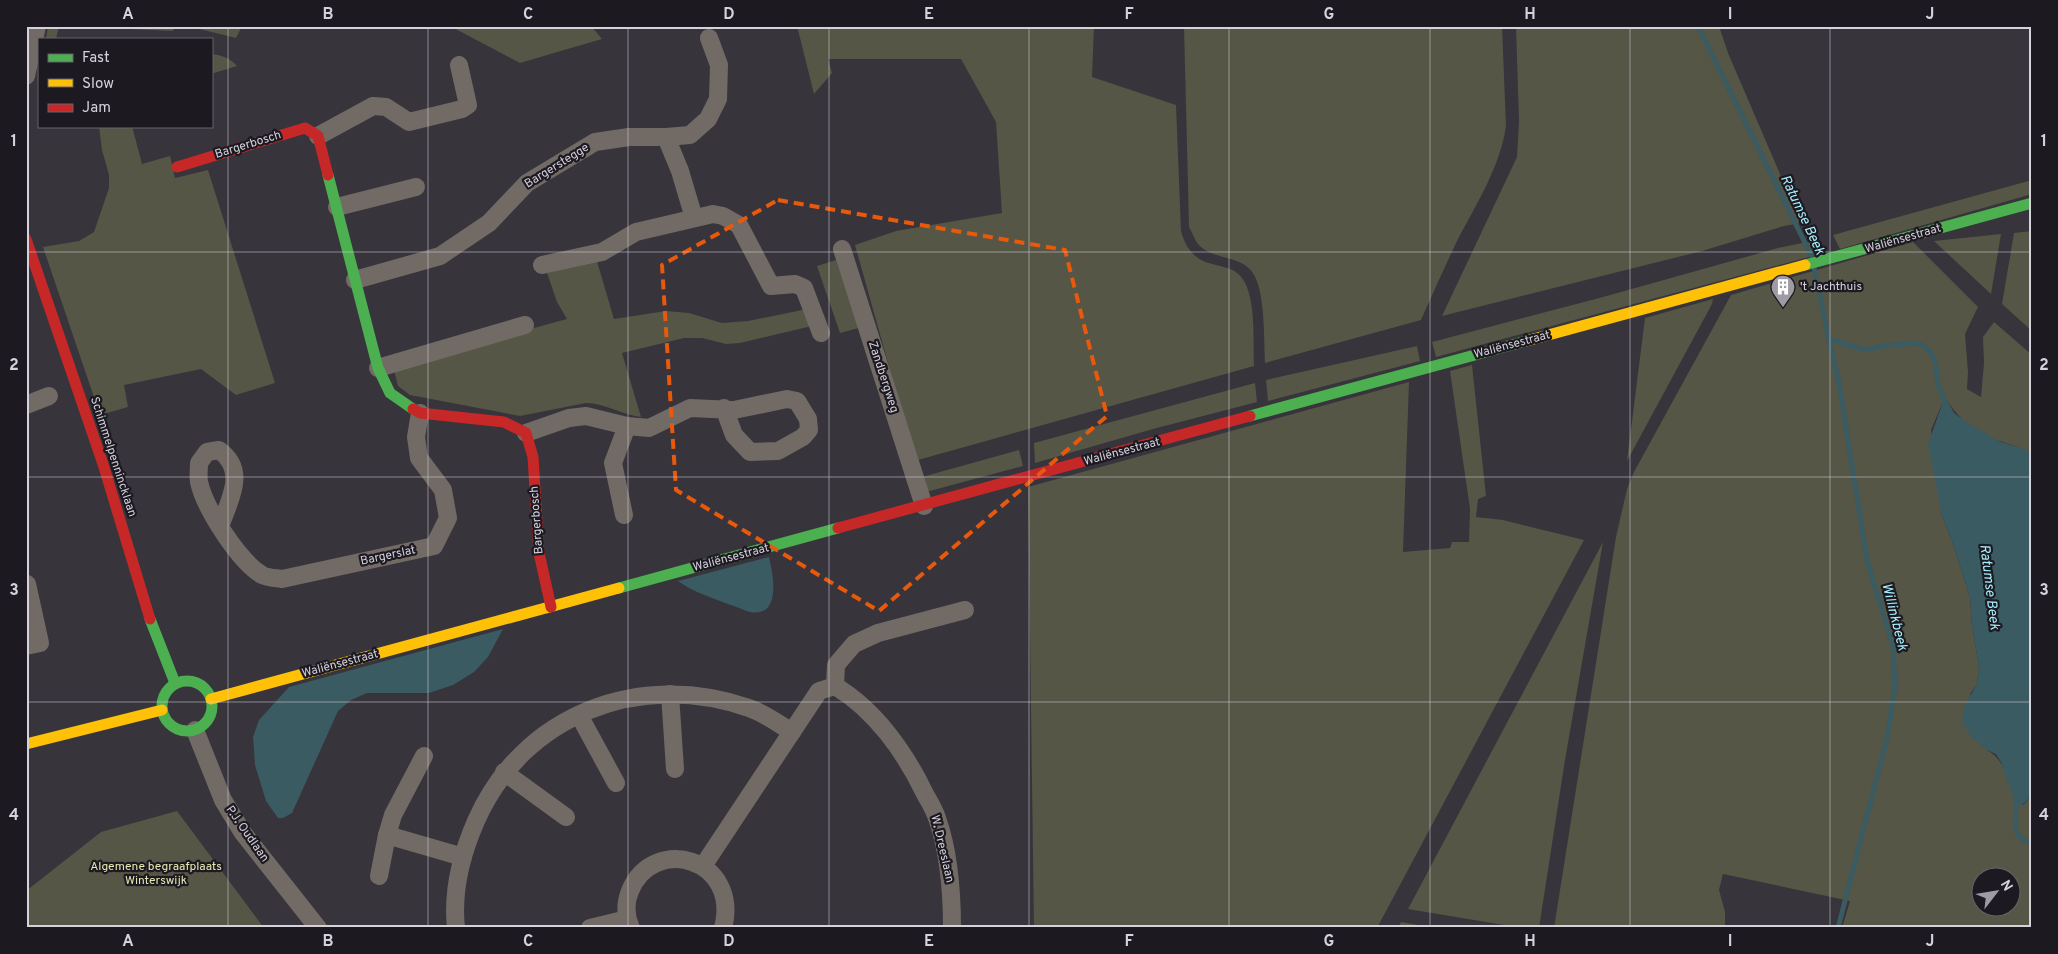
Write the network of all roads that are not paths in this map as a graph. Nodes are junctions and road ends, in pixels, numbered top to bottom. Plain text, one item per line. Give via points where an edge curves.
1 (37, 26) edge
2 (709, 38) dead end
3 (27, 65) edge
4 (459, 65) dead end
5 (318, 136) junction
6 (666, 137) junction
7 (177, 167) dead end
8 (416, 187) dead end
9 (2032, 203) edge
10 (337, 207) junction
11 (694, 218) junction
12 (26, 239) edge
13 (842, 249) dead end
14 (542, 265) dead end
15 (32, 274) edge
16 (355, 280) junction
17 (525, 325) dead end
18 (821, 333) dead end
19 (378, 368) junction
20 (49, 396) dead end
21 (26, 404) edge
22 (724, 408) junction
23 (420, 413) junction
24 (628, 426) junction
25 (526, 433) junction
26 (924, 506) junction
27 (624, 515) dead end
28 (220, 527) dead end
29 (27, 584) edge
30 (551, 607) junction
31 (965, 610) dead end
32 (26, 646) edge
33 (175, 683) junction
34 (835, 686) junction
35 (670, 694) junction
36 (211, 698) junction
37 (162, 710) junction
38 (579, 715) junction
39 (195, 730) junction
40 (792, 732) junction
41 (26, 744) edge
42 (424, 756) dead end
43 (675, 769) dead end
44 (504, 772) junction
45 (616, 783) dead end
46 (566, 817) dead end
47 (387, 835) junction
48 (463, 857) junction
49 (702, 866) junction
50 (379, 876) dead end
51 (629, 923) edge
52 (318, 928) edge
53 (456, 928) edge
54 (590, 928) edge
55 (723, 928) edge
56 (952, 928) edge

1 - 3 street
2 - 6 street, Bargerstegge via 719,65 715,106 708,119 690,134
4 - 5 street via 468,105 462,109 409,122 386,107 372,106
5 - 7 street, Bargerbosch via 305,128
5 - 10 street
6 - 11 street
6 - 16 street, Bargerstegge via 629,136 595,142 527,183 489,223 440,256
8 - 10 street
9 - 26 street, Waliënsestraat
10 - 16 street
11 - 14 street via 636,232 602,252
11 - 18 street via 718,215 739,225 772,286 795,284 804,288
12 - 15 street, Schimmelpennincklaan
13 - 26 street, Zandbergweg
15 - 33 street, Schimmelpennincklaan via 103,464 142,599
16 - 19 street
17 - 19 street
19 - 23 street via 390,393
20 - 21 street
22 - 22 street via 734,435 750,452 778,451 803,437 808,430 808,419 797,401 787,399 734,410
22 - 24 street via 690,408 649,428
23 - 25 street via 504,422
23 - 28 street, Bargerslat via 416,437 419,458 443,490 448,518 434,546 282,579 264,576 251,566
24 - 25 street via 586,416 569,418
24 - 27 street via 613,463
25 - 30 street, Bargerbosch via 532,457 539,553
26 - 30 street, Waliënsestraat
29 - 32 street via 40,643
30 - 36 street, Waliënsestraat
31 - 34 street via 878,633 854,644 836,665
33 - 36 street via 192,681 201,685
33 - 37 street via 162,700
34 - 40 street via 819,691
34 - 56 street, W. Dreeslaan via 850,695 886,732 913,769 937,817 952,884
35 - 38 street via 641,696
35 - 40 street via 703,697 750,708
35 - 43 street
36 - 39 street via 209,717
37 - 39 street via 170,725 187,731
37 - 41 street
38 - 44 street via 550,730
38 - 45 street
39 - 52 street, P.J. Oudlaan via 223,800 243,833
40 - 49 street
42 - 47 street via 404,792
44 - 46 street
44 - 48 street via 484,804
47 - 48 street
47 - 50 street
48 - 53 street via 457,890
49 - 51 street via 675,859 647,868 634,882 627,900
49 - 55 street via 716,878 725,895 727,913
51 - 54 street

